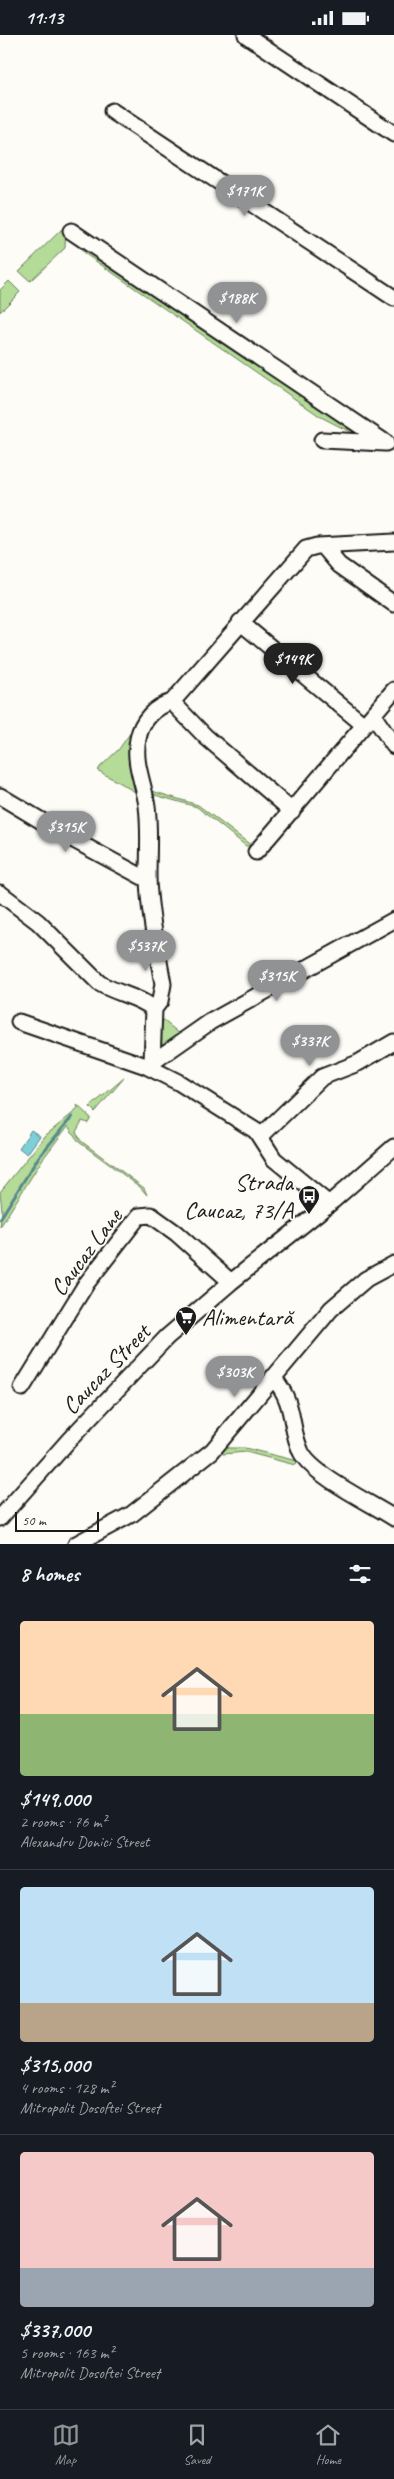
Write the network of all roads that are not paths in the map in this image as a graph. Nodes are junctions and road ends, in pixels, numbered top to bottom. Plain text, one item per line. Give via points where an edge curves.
1 (246, 35) edge
2 (112, 111) dead end
3 (394, 135) edge
4 (70, 231) dead end
5 (394, 298) edge
6 (322, 440) dead end
7 (390, 443) edge
8 (394, 542) edge
9 (323, 546) junction
10 (394, 604) edge
11 (240, 622) junction
12 (394, 690) edge
13 (172, 702) junction
14 (369, 720) junction
15 (394, 746) edge
16 (0, 797) edge
17 (292, 811) junction
18 (256, 852) dead end
19 (148, 879) junction
20 (0, 893) edge
21 (394, 920) edge
22 (154, 1009) junction
23 (19, 1022) dead end
24 (394, 1042) edge
25 (149, 1064) junction
26 (261, 1136) junction
27 (394, 1147) edge
28 (329, 1204) junction
29 (394, 1264) edge
30 (231, 1283) junction
31 (273, 1377) junction
32 (22, 1388) dead end
33 (0, 1518) edge
34 (394, 1518) edge
35 (76, 1544) edge

1 - 3 street
2 - 5 street
4 - 7 street
6 - 7 street
8 - 9 street
9 - 10 street via 339,565
9 - 11 street via 306,549
11 - 13 street
11 - 14 street
12 - 14 street
13 - 17 street via 206,737
13 - 19 street via 151,713 138,738 138,767 147,805 150,845
14 - 15 street
14 - 17 street
16 - 19 street
17 - 18 street
19 - 22 street via 162,984 160,1001
20 - 22 street via 38,922 99,983
21 - 25 street via 210,1022
22 - 25 street
23 - 25 street
24 - 26 street via 366,1059 322,1077
25 - 26 street via 247,1124
26 - 28 street via 274,1159
27 - 28 street, Caucaz Street
28 - 30 street, Caucaz Street
29 - 31 street via 377,1271 348,1293
30 - 32 street, Caucaz Lane via 164,1224 151,1215 139,1217 86,1284
30 - 33 street, Caucaz Street via 140,1364
31 - 34 street via 290,1404 300,1451 306,1459 320,1473
31 - 35 street via 204,1457 132,1514

